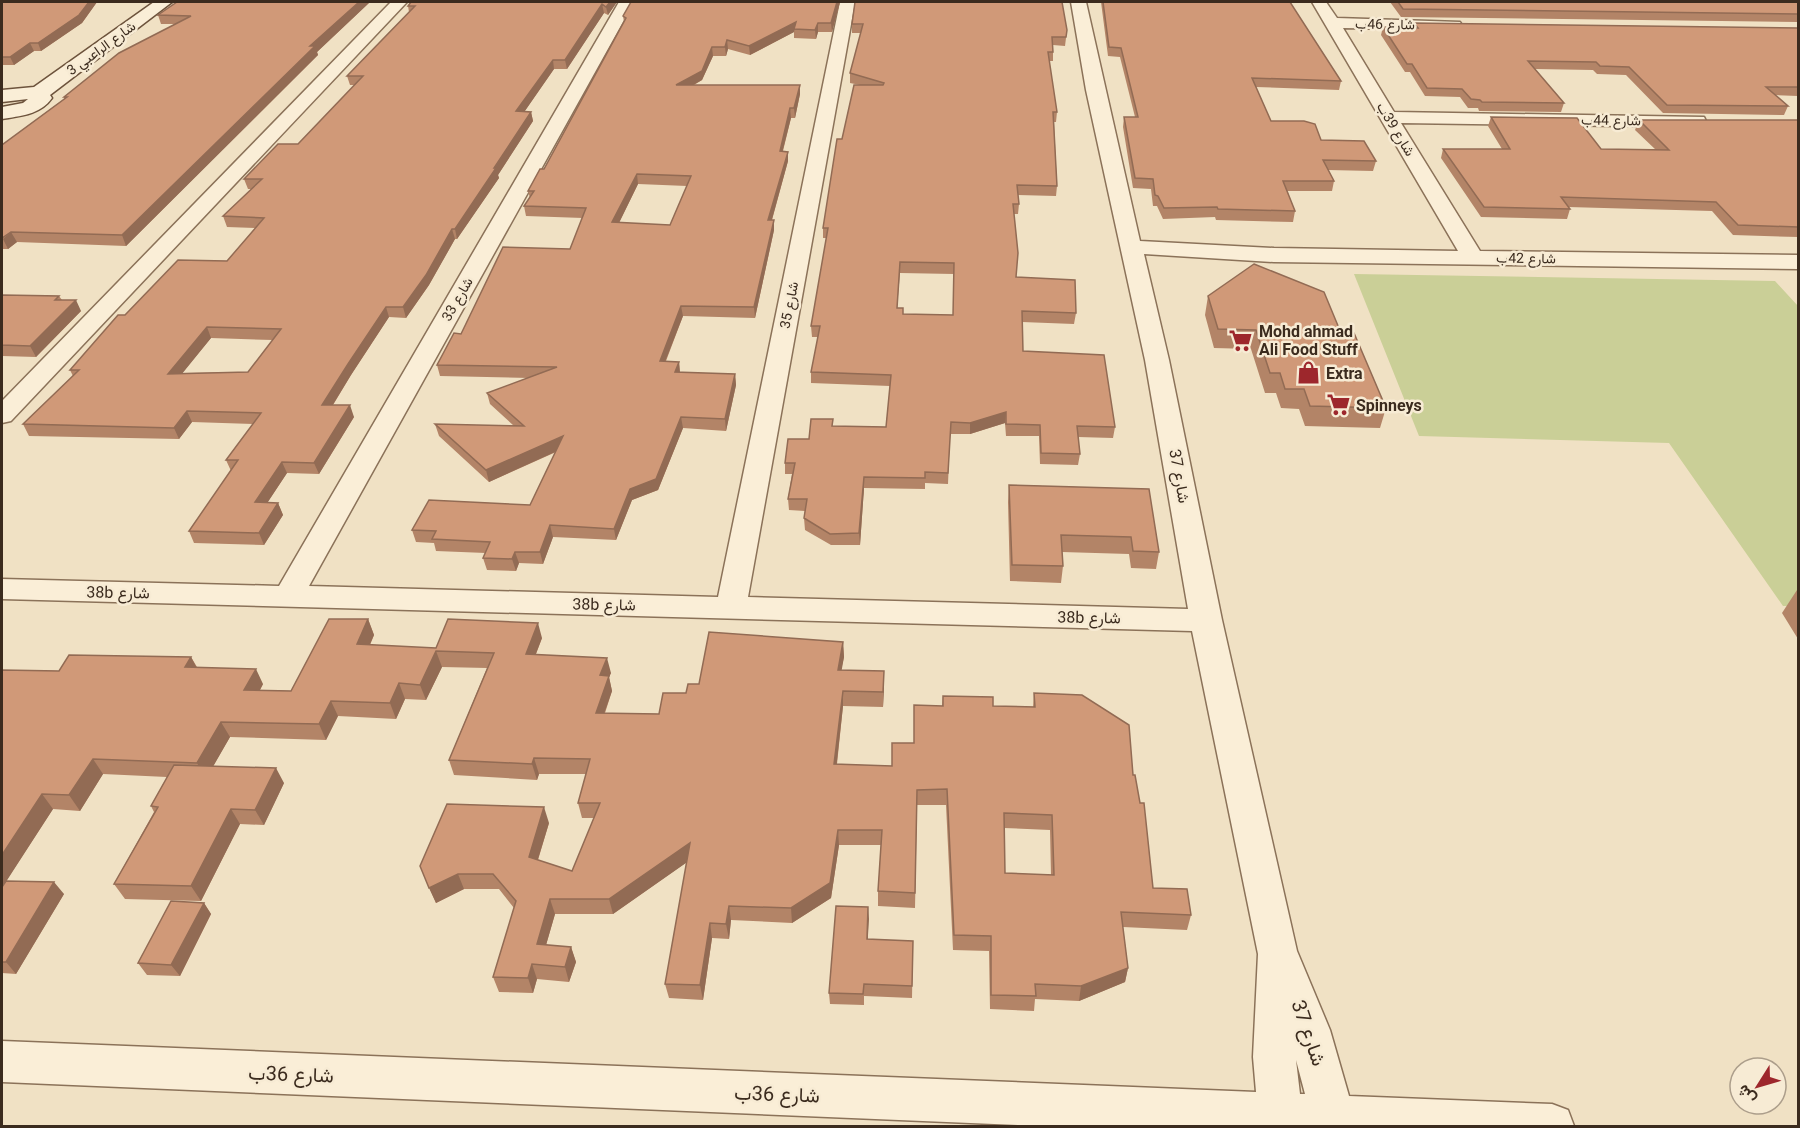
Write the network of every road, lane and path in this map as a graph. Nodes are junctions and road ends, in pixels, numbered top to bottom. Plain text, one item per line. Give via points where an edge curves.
1 (144, 2) edge
2 (164, 2) edge
3 (399, 2) edge
4 (626, 2) edge
5 (847, 2) edge
6 (1078, 2) edge
7 (1319, 2) edge
8 (1332, 23) junction
9 (1474, 25) edge
10 (6, 103) edge
11 (1388, 117) junction
12 (1716, 121) edge
13 (1132, 247) junction
14 (1254, 255) junction
15 (1473, 257) junction
16 (1798, 262) edge
17 (1138, 275) junction
18 (2, 415) edge
19 (2, 589) edge
20 (288, 596) junction
21 (731, 608) junction
22 (1206, 620) junction
23 (1277, 951) junction
24 (2, 1062) edge
25 (1280, 1115) junction
26 (1333, 1117) junction
27 (1552, 1126) edge

1 - 10 street, شارع الراعبي 3
2 - 10 street, شارع الراعبي 3 via 38,94 42,98 39,103
3 - 18 street
4 - 20 street, شارع 33
5 - 21 street, شارع 35
6 - 13 street, شارع 37
7 - 8 street, شارع 39ب
8 - 9 street, شارع 46ب
8 - 11 street, شارع 39ب
11 - 12 street, شارع 44ب
11 - 15 street, شارع 39ب
13 - 14 street, شارع 42ب
13 - 17 street, شارع 37
14 - 15 street, شارع 42ب
14 - 17 street, شارع 42ب via 1172,261
15 - 16 street, شارع 42ب
17 - 22 street, شارع 37
19 - 20 street, 38b شارع
20 - 21 street, 38b شارع
21 - 22 street, 38b شارع
22 - 23 street, شارع 37
23 - 25 street, شارع 37 via 1274,1057
23 - 26 street, شارع 37 via 1310,1030
24 - 25 street, شارع 36ب
25 - 26 street, شارع 36ب
26 - 27 street, شارع 36ب

